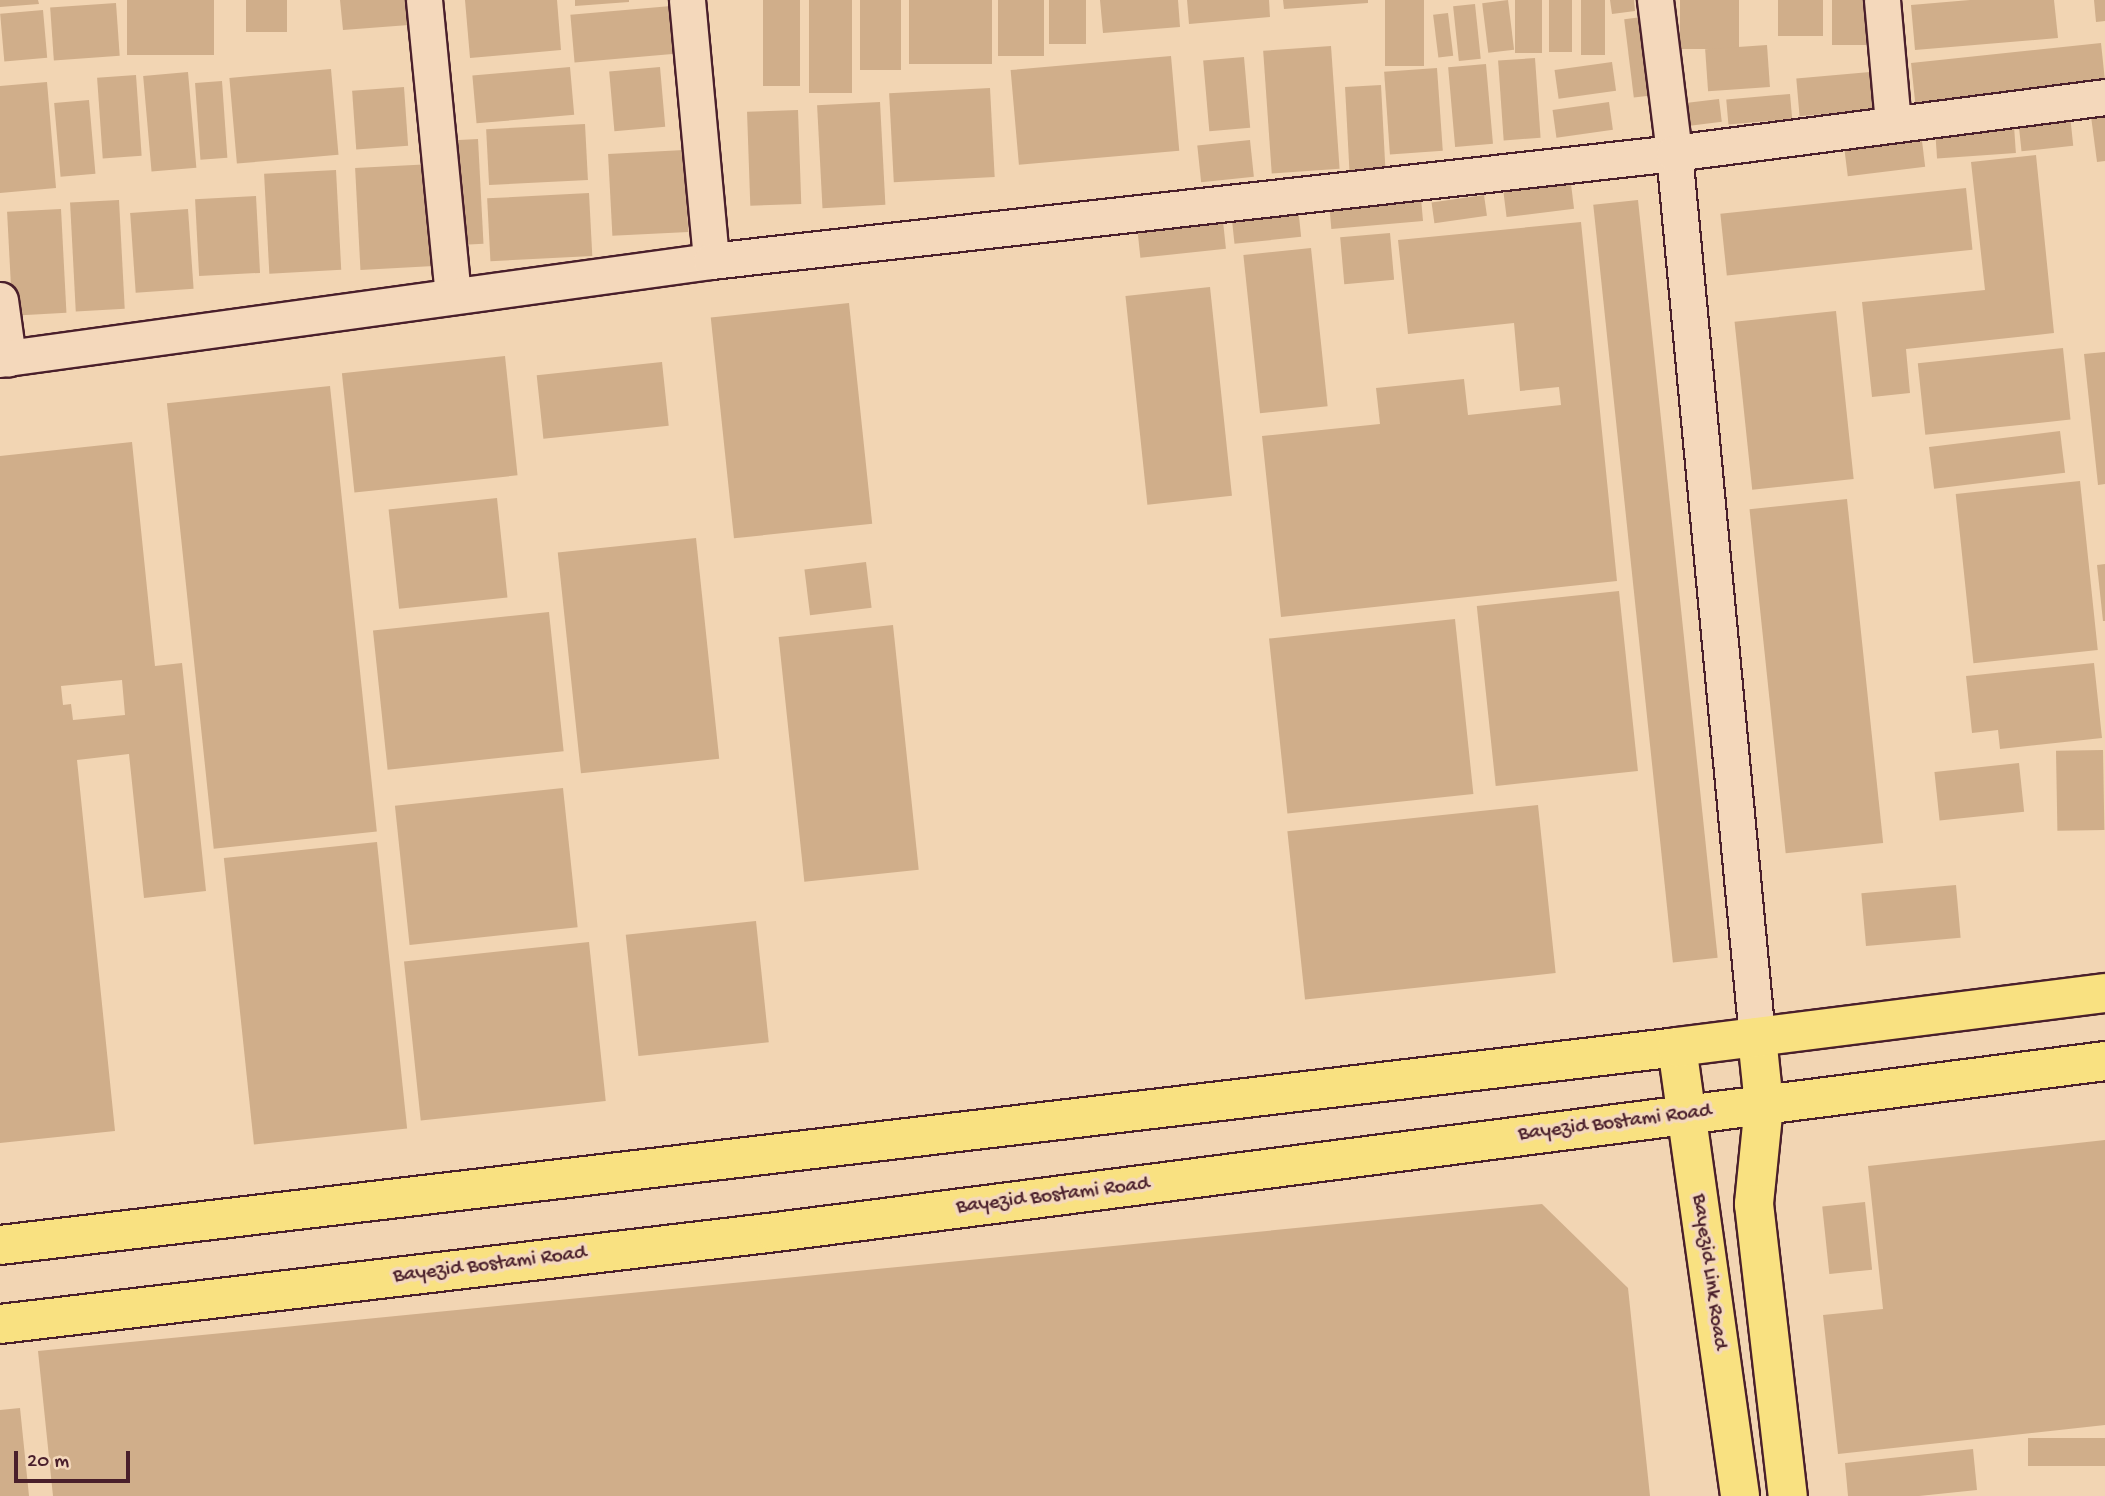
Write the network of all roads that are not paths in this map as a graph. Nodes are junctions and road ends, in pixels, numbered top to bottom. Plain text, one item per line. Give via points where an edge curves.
1 (424, 0) edge
2 (687, 0) edge
3 (1655, 0) edge
4 (1882, 0) edge
5 (2105, 97) edge
6 (1893, 124) junction
7 (1674, 153) junction
8 (711, 261) junction
9 (453, 296) junction
10 (0, 300) edge
11 (4, 358) edge
12 (2105, 993) edge
13 (1758, 1037) junction
14 (1676, 1047) junction
15 (2105, 1060) edge
16 (1764, 1105) junction
17 (1684, 1115) junction
18 (0, 1245) edge
19 (0, 1324) edge
20 (1740, 1496) edge
21 (1788, 1496) edge

1 - 9 street
2 - 8 street
3 - 7 street
4 - 6 street
5 - 6 street
6 - 7 street
7 - 8 street
7 - 13 street
8 - 9 street
9 - 11 street
10 - 11 street
12 - 13 main road
13 - 14 main road
13 - 16 main road
14 - 17 main road, Bayezid Link Road
14 - 18 main road
15 - 16 main road, Bayezid Bostami Road
16 - 17 main road, Bayezid Bostami Road
16 - 21 main road via 1755,1204
17 - 19 main road, Bayezid Bostami Road via 762,1234
17 - 20 main road, Bayezid Link Road

